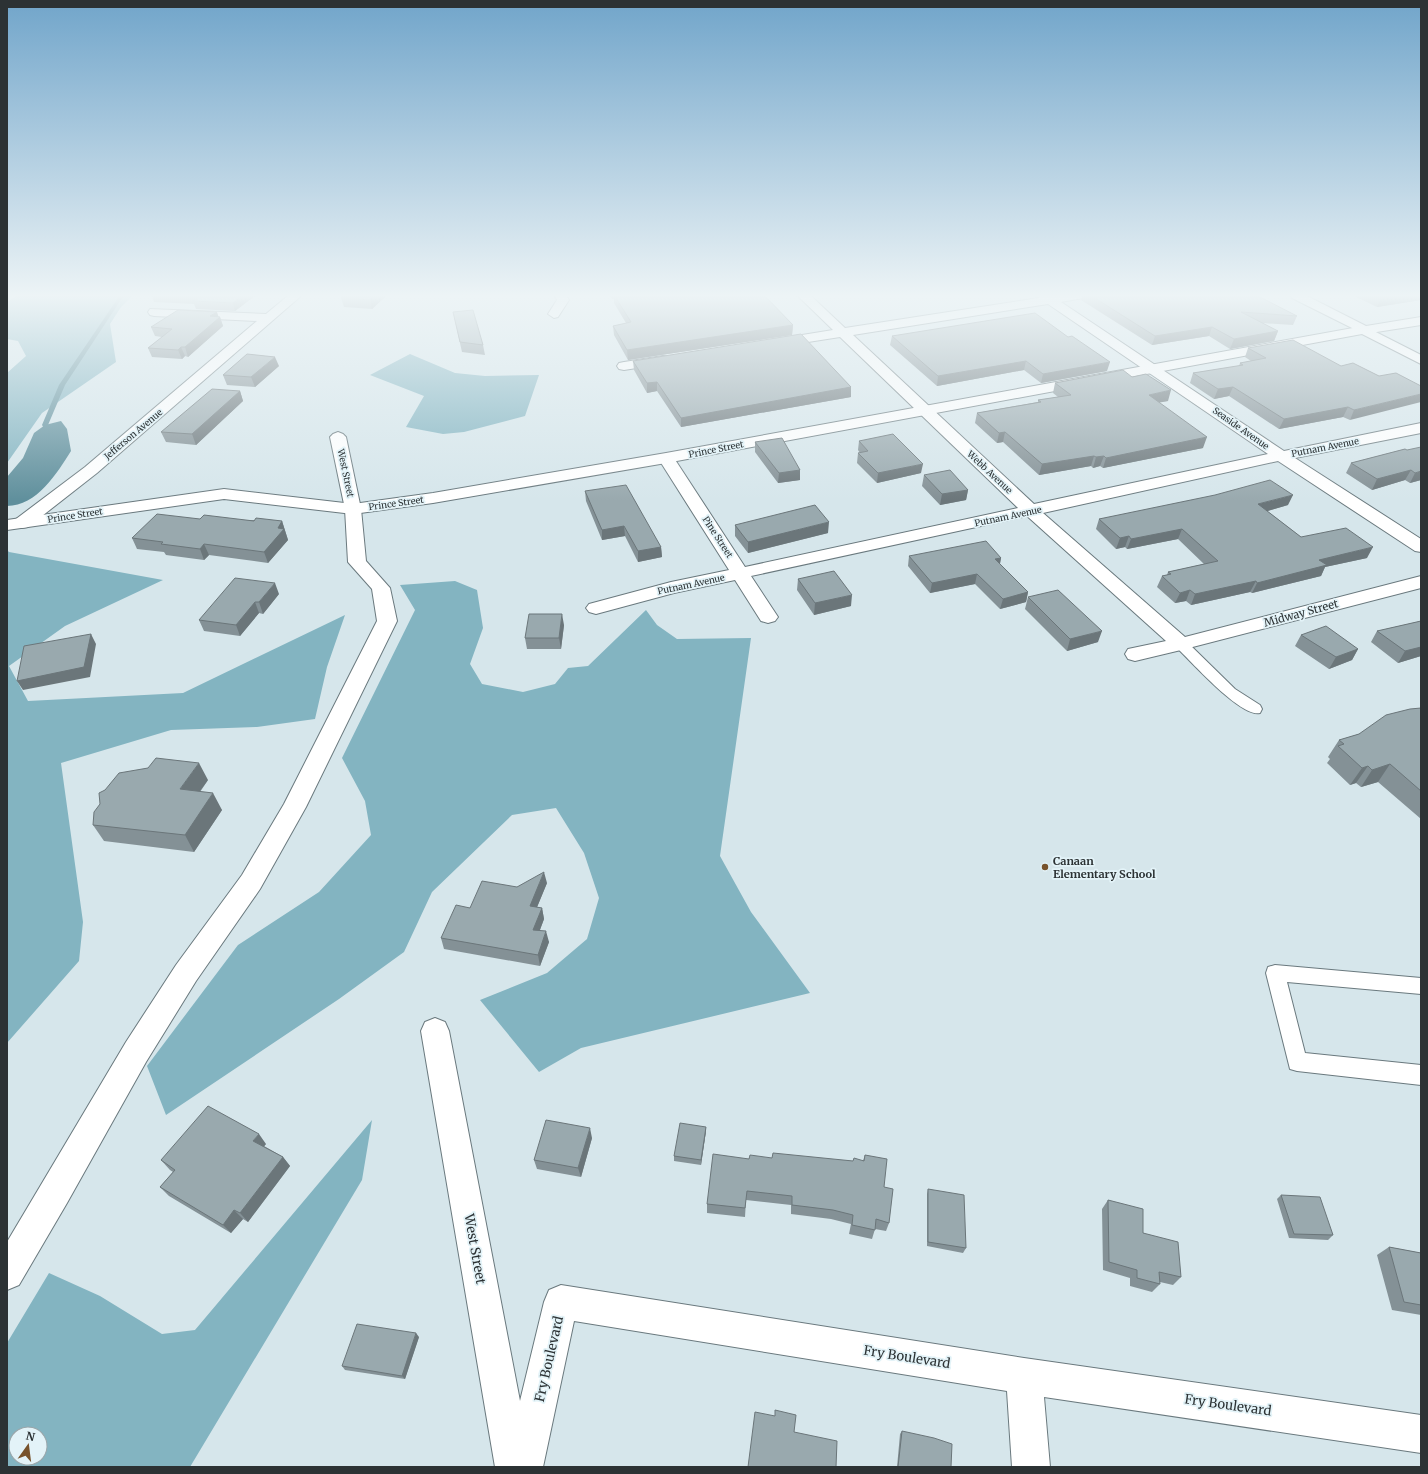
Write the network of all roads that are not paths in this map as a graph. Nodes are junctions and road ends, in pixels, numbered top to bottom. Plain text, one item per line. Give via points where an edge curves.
1 (215, 364) edge
2 (639, 364) edge
3 (877, 364) edge
4 (1148, 364) edge
5 (1177, 364) edge
6 (624, 366) dead end
7 (1154, 368) junction
8 (924, 410) junction
9 (1421, 428) edge
10 (338, 437) dead end
11 (1281, 456) junction
12 (666, 458) junction
13 (353, 509) junction
14 (1031, 511) junction
15 (15, 524) edge
16 (1421, 547) edge
17 (742, 573) junction
18 (1421, 582) edge
19 (596, 608) dead end
20 (768, 617) dead end
21 (1181, 644) junction
22 (1135, 654) dead end
23 (1255, 709) dead end
24 (1421, 986) edge
25 (435, 1031) dead end
26 (1421, 1075) edge
27 (7, 1273) edge
28 (1024, 1376) junction
29 (1421, 1434) edge
30 (514, 1467) edge
31 (524, 1467) edge
32 (1031, 1467) edge

1 - 15 street, Jefferson Avenue via 91,470
2 - 6 street
3 - 8 street, Webb Avenue
4 - 7 street, Seaside Avenue
5 - 7 street, Prince Street
7 - 8 street, Prince Street
7 - 11 street, Seaside Avenue
8 - 12 street, Prince Street
8 - 14 street, Webb Avenue
9 - 11 street, Putnam Avenue
10 - 13 street, West Street
11 - 14 street, Putnam Avenue
11 - 16 street, Seaside Avenue
12 - 13 street, Prince Street via 433,498
12 - 17 street, Pine Street
13 - 15 street, Prince Street via 224,494
13 - 27 street, West Street via 357,562 381,588 387,621 294,807 251,882 186,973 136,1052
14 - 17 street, Putnam Avenue
14 - 21 street, Webb Avenue
17 - 19 street, Putnam Avenue
17 - 20 street, Pine Street
18 - 21 street, Midway Street
21 - 22 street, Midway Street
21 - 23 lane via 1230,692
24 - 26 lane via 1275,973 1297,1062
25 - 30 street, West Street
28 - 29 street, Fry Boulevard
28 - 31 street, Fry Boulevard via 561,1302
28 - 32 street

